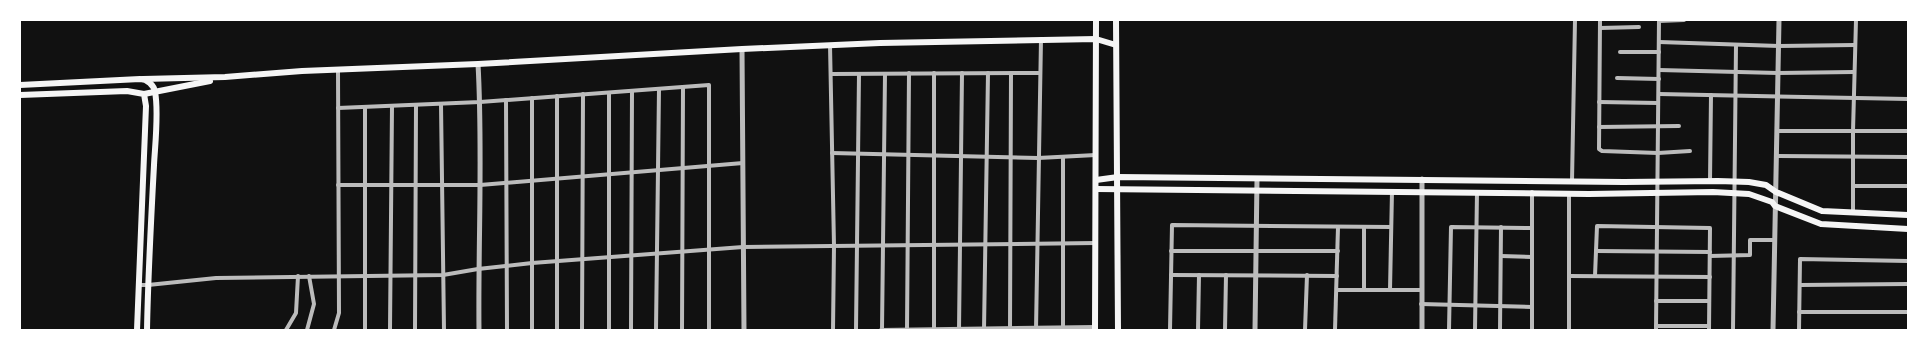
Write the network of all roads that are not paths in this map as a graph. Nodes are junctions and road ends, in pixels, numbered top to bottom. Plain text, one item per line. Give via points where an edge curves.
1 (1096, 20) edge
2 (1116, 20) edge
3 (1575, 20) edge
4 (1600, 20) edge
5 (1684, 20) edge
6 (1779, 20) edge
7 (1856, 20) edge
8 (1659, 21) edge
9 (1639, 27) dead end
10 (1600, 28) junction
11 (1041, 39) junction
12 (1096, 39) junction
13 (1659, 42) junction
14 (1736, 44) junction
15 (830, 45) junction
16 (1116, 45) junction
17 (1855, 45) junction
18 (1779, 46) junction
19 (742, 49) junction
20 (1620, 52) dead end
21 (1659, 52) junction
22 (478, 64) junction
23 (338, 70) junction
24 (1659, 70) junction
25 (1040, 72) junction
26 (1736, 72) junction
27 (1854, 72) junction
28 (909, 73) junction
29 (934, 73) junction
30 (962, 73) junction
31 (988, 73) junction
32 (1011, 73) junction
33 (1778, 73) junction
34 (831, 74) junction
35 (859, 74) junction
36 (885, 74) junction
37 (225, 77) junction
38 (1617, 78) dead end
39 (143, 79) junction
40 (1659, 79) junction
41 (20, 85) edge
42 (683, 87) junction
43 (659, 89) junction
44 (632, 91) junction
45 (155, 93) junction
46 (609, 93) junction
47 (144, 94) junction
48 (583, 94) junction
49 (1659, 94) junction
50 (20, 95) edge
51 (1711, 95) junction
52 (557, 96) junction
53 (1736, 96) junction
54 (1778, 97) junction
55 (532, 98) junction
56 (1854, 98) junction
57 (1908, 99) edge
58 (506, 100) junction
59 (480, 102) junction
60 (1599, 102) junction
61 (1658, 103) junction
62 (441, 104) junction
63 (416, 105) junction
64 (392, 106) junction
65 (365, 107) junction
66 (338, 108) junction
67 (1658, 126) junction
68 (1679, 126) dead end
69 (1599, 127) junction
70 (1853, 131) junction
71 (1908, 131) edge
72 (1777, 132) junction
73 (1690, 151) dead end
74 (832, 153) junction
75 (1658, 153) junction
76 (858, 154) junction
77 (884, 154) junction
78 (909, 155) junction
79 (1096, 155) junction
80 (934, 156) junction
81 (961, 156) junction
82 (1776, 156) junction
83 (1853, 156) junction
84 (986, 157) junction
85 (1011, 157) junction
86 (1064, 157) junction
87 (1908, 157) edge
88 (1038, 158) junction
89 (743, 163) junction
90 (709, 166) junction
91 (682, 168) junction
92 (658, 170) junction
93 (632, 172) junction
94 (609, 174) junction
95 (583, 176) junction
96 (1118, 176) junction
97 (557, 179) junction
98 (1257, 179) junction
99 (1422, 179) junction
100 (1096, 180) junction
101 (532, 181) junction
102 (1572, 181) junction
103 (1710, 181) junction
104 (1657, 182) junction
105 (1734, 182) junction
106 (506, 183) junction
107 (338, 185) junction
108 (365, 185) junction
109 (391, 185) junction
110 (415, 185) junction
111 (442, 185) junction
112 (480, 185) junction
113 (1853, 186) junction
114 (1908, 186) edge
115 (1118, 188) junction
116 (1096, 189) junction
117 (1257, 190) junction
118 (1392, 191) junction
119 (1421, 192) junction
120 (1477, 192) junction
121 (1532, 192) junction
122 (1776, 192) junction
123 (1569, 193) junction
124 (1657, 193) junction
125 (1734, 193) junction
126 (1775, 206) junction
127 (1853, 213) junction
128 (1908, 215) edge
129 (1256, 226) junction
130 (1338, 227) junction
131 (1364, 227) junction
132 (1391, 227) junction
133 (1477, 227) junction
134 (1501, 227) junction
135 (1657, 227) junction
136 (1532, 228) junction
137 (1908, 229) edge
138 (1775, 240) junction
139 (1063, 243) junction
140 (1096, 243) junction
141 (960, 244) junction
142 (985, 244) junction
143 (1010, 244) junction
144 (1036, 244) junction
145 (883, 245) junction
146 (908, 245) junction
147 (934, 245) junction
148 (834, 246) junction
149 (857, 246) junction
150 (743, 247) junction
151 (709, 250) junction
152 (1172, 251) junction
153 (1256, 251) junction
154 (1338, 251) junction
155 (1596, 251) junction
156 (682, 252) junction
157 (1656, 252) junction
158 (657, 254) junction
159 (1710, 254) junction
160 (631, 256) junction
161 (1501, 256) junction
162 (1734, 256) junction
163 (609, 257) junction
164 (1532, 257) junction
165 (583, 259) junction
166 (557, 261) junction
167 (1908, 261) edge
168 (532, 263) junction
169 (507, 266) junction
170 (478, 269) junction
171 (364, 274) junction
172 (390, 274) junction
173 (338, 275) junction
174 (414, 275) junction
175 (443, 275) junction
176 (1171, 275) junction
177 (1199, 275) junction
178 (1226, 275) junction
179 (1256, 275) junction
180 (1308, 275) junction
181 (298, 276) junction
182 (309, 276) junction
183 (1337, 276) junction
184 (1569, 276) junction
185 (1596, 276) junction
186 (1656, 277) junction
187 (1710, 277) junction
188 (1908, 284) edge
189 (138, 285) junction
190 (148, 285) junction
191 (1800, 285) junction
192 (1337, 290) junction
193 (1364, 290) junction
194 (1390, 290) junction
195 (1422, 290) junction
196 (1656, 301) junction
197 (1709, 301) junction
198 (1422, 304) junction
199 (1450, 305) junction
200 (1475, 306) junction
201 (1500, 306) junction
202 (1532, 307) junction
203 (1800, 312) junction
204 (1908, 312) edge
205 (1656, 328) edge
206 (1709, 328) edge
207 (984, 329) edge
208 (1010, 329) edge
209 (1036, 329) edge
210 (1063, 329) edge
211 (1095, 329) edge
212 (137, 330) edge
213 (147, 330) edge
214 (286, 330) edge
215 (307, 330) edge
216 (334, 330) edge
217 (365, 330) edge
218 (390, 330) edge
219 (414, 330) edge
220 (444, 330) edge
221 (479, 330) edge
222 (507, 330) edge
223 (532, 330) edge
224 (557, 330) edge
225 (582, 330) edge
226 (609, 330) edge
227 (631, 330) edge
228 (656, 330) edge
229 (682, 330) edge
230 (709, 330) edge
231 (744, 330) edge
232 (833, 330) edge
233 (856, 330) edge
234 (882, 330) edge
235 (907, 330) edge
236 (934, 330) edge
237 (959, 330) edge
238 (1118, 330) edge
239 (1170, 330) edge
240 (1198, 330) edge
241 (1225, 330) edge
242 (1255, 330) edge
243 (1305, 330) edge
244 (1336, 330) edge
245 (1422, 330) edge
246 (1449, 330) edge
247 (1475, 330) edge
248 (1500, 330) edge
249 (1532, 330) edge
250 (1569, 330) edge
251 (1734, 330) edge
252 (1773, 330) edge
253 (1799, 330) edge

1 - 12 main road
2 - 16 main road
3 - 102 street
4 - 10 street
5 - 8 street
6 - 18 street
7 - 17 street
8 - 13 street
9 - 10 street
10 - 60 street
11 - 12 main road
11 - 15 main road
11 - 25 street
12 - 16 main road
12 - 79 main road
13 - 14 street
13 - 21 street
14 - 18 street
14 - 26 street
15 - 19 main road
15 - 34 street
16 - 96 main road
17 - 18 street
17 - 27 street
18 - 33 street
19 - 22 main road
19 - 89 street
20 - 21 street
21 - 24 street
22 - 23 main road
22 - 59 street
23 - 37 main road
23 - 66 street
24 - 26 street
24 - 40 street
25 - 32 street
25 - 88 street
26 - 33 street
26 - 53 street
27 - 33 street
27 - 56 street
28 - 29 street
28 - 36 street
28 - 78 street
29 - 30 street
29 - 80 street
30 - 31 street
30 - 81 street
31 - 32 street
31 - 84 street
32 - 85 street
33 - 54 street
34 - 35 street
34 - 74 street
35 - 36 street
35 - 76 street
36 - 77 street
37 - 39 main road
37 - 45 main road
38 - 40 street
39 - 41 main road
39 - 45 main road via 151,84
40 - 49 street
42 - 43 street
42 - 90 street via 709,85
42 - 91 street
43 - 44 street
43 - 92 street
44 - 46 street
44 - 93 street
45 - 47 main road
45 - 190 main road
46 - 48 street
46 - 94 street
47 - 50 main road via 126,91
47 - 189 main road via 146,106
48 - 52 street
48 - 95 street
49 - 51 street
49 - 61 street
51 - 53 street
51 - 103 street
52 - 55 street
52 - 97 street
53 - 54 street
53 - 105 street
54 - 56 street
54 - 72 street
55 - 58 street
55 - 101 street
56 - 57 street
56 - 70 street
58 - 59 street
58 - 106 street
59 - 62 street
59 - 112 street
60 - 61 street
60 - 69 street
61 - 67 street
62 - 63 street
62 - 111 street
63 - 64 street
63 - 110 street
64 - 65 street
64 - 109 street
65 - 66 street
65 - 108 street
66 - 107 street
67 - 68 street
67 - 69 street
67 - 75 street
69 - 75 street via 1599,148 1602,151
70 - 71 street
70 - 72 street
70 - 83 street
72 - 82 street
73 - 75 street
74 - 76 street
74 - 148 street
75 - 104 street
76 - 77 street
76 - 149 street
77 - 78 street
77 - 145 street
78 - 80 street
78 - 146 street
79 - 86 street
79 - 100 main road
80 - 81 street
80 - 147 street
81 - 84 street
81 - 141 street
82 - 83 street
82 - 122 street
83 - 87 street
83 - 113 street
84 - 85 street
84 - 142 street
85 - 88 street
85 - 143 street
86 - 88 street
86 - 139 street
88 - 144 street
89 - 90 street
89 - 150 street
90 - 91 street
90 - 151 street
91 - 92 street
91 - 156 street
92 - 93 street
92 - 158 street
93 - 94 street
93 - 160 street
94 - 95 street
94 - 163 street
95 - 97 street
95 - 165 street
96 - 98 main road
96 - 100 main road
96 - 115 main road
97 - 101 street
97 - 166 street
98 - 99 main road
98 - 117 street
99 - 102 main road
99 - 119 street
100 - 116 main road
101 - 106 street
101 - 168 street
102 - 104 main road
103 - 104 main road
103 - 105 main road
104 - 124 street
105 - 122 main road via 1766,185
105 - 125 street
106 - 112 street
106 - 169 street
107 - 108 street
107 - 173 street
108 - 109 street
108 - 171 street
109 - 110 street
109 - 172 street
110 - 111 street
110 - 174 street
111 - 112 street
111 - 175 street
112 - 170 street
113 - 114 street
113 - 127 street
115 - 116 main road
115 - 117 main road
115 - 238 main road
116 - 140 main road
117 - 118 main road
117 - 129 street
118 - 119 main road
118 - 132 street
119 - 120 main road
119 - 195 street
120 - 121 main road
120 - 133 street
121 - 123 main road
121 - 136 street
122 - 126 street
122 - 127 main road via 1822,211
123 - 124 main road
123 - 184 street
124 - 125 main road
124 - 135 street
125 - 126 main road via 1749,194 1772,202
125 - 162 street
126 - 137 main road via 1821,224
126 - 138 street
127 - 128 main road
129 - 130 street
129 - 152 street via 1172,225
129 - 153 street
130 - 131 street
130 - 154 street
131 - 132 street
131 - 193 street
132 - 194 street
133 - 134 street
133 - 199 street via 1451,226
133 - 200 street
134 - 136 street
134 - 161 street
135 - 155 street via 1597,226
135 - 157 street
135 - 159 street via 1710,228
136 - 164 street
138 - 162 street via 1750,240 1750,255
138 - 252 street
139 - 140 street
139 - 144 street
139 - 210 street
140 - 211 main road
141 - 142 street
141 - 147 street
141 - 237 street
142 - 143 street
142 - 207 street
143 - 144 street
143 - 208 street
144 - 209 street
145 - 146 street
145 - 149 street
145 - 234 street
146 - 147 street
146 - 235 street
147 - 236 street
148 - 149 street
148 - 150 street
148 - 232 street
149 - 233 street
150 - 151 street
150 - 231 street
151 - 156 street
151 - 230 street
152 - 153 street
152 - 176 street
153 - 154 street
153 - 179 street
154 - 183 street
155 - 157 street
155 - 185 street
156 - 158 street
156 - 229 street
157 - 159 street
157 - 186 street
158 - 160 street
158 - 228 street
159 - 162 street
159 - 187 street
160 - 163 street
160 - 227 street
161 - 164 street
161 - 201 street
162 - 251 street
163 - 165 street
163 - 226 street
164 - 202 street
165 - 166 street
165 - 225 street
166 - 168 street
166 - 224 street
167 - 191 street via 1800,259
168 - 169 street
168 - 223 street
169 - 170 street
169 - 222 street
170 - 175 street
170 - 221 street
171 - 172 street
171 - 173 street
171 - 217 street
172 - 174 street
172 - 218 street
173 - 182 street
173 - 216 street via 339,313
174 - 175 street
174 - 219 street
175 - 220 street
176 - 177 street
176 - 239 street
177 - 178 street
177 - 240 street
178 - 179 street
178 - 241 street
179 - 180 street
179 - 242 street
180 - 183 street
180 - 243 street
181 - 182 street
181 - 190 street via 216,278
181 - 214 street via 296,313
182 - 215 street via 314,304
183 - 192 street
184 - 185 street
184 - 250 street
185 - 186 street
186 - 187 street
186 - 196 street
187 - 197 street
188 - 191 street
189 - 190 street
189 - 212 main road
190 - 213 main road
191 - 203 street
192 - 193 street
192 - 244 street
193 - 194 street
194 - 195 street
195 - 198 street
196 - 197 street
196 - 205 street
197 - 206 street
198 - 199 street
198 - 245 street
199 - 200 street
199 - 246 street
200 - 201 street
200 - 247 street
201 - 202 street
201 - 248 street
202 - 249 street
203 - 204 street
203 - 253 street
205 - 206 street
207 - 208 street
207 - 237 street
208 - 209 street
209 - 210 street
210 - 211 street
234 - 235 street
235 - 236 street
236 - 237 street

